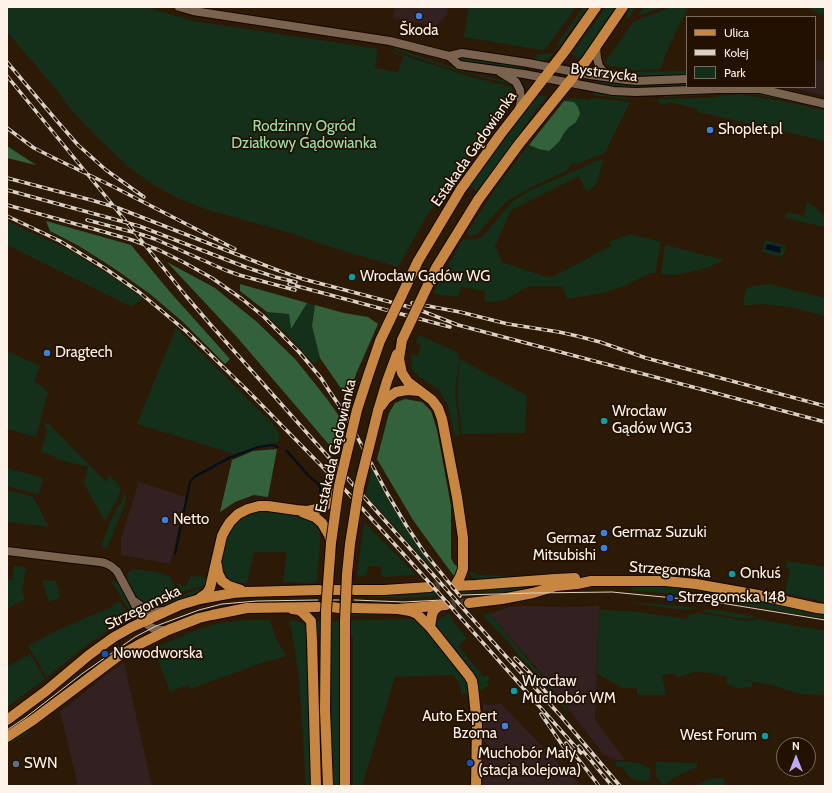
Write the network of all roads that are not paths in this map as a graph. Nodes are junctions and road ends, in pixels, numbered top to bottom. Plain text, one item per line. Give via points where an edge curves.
1 (179, 7) edge
2 (596, 7) edge
3 (623, 7) edge
4 (596, 46) junction
5 (449, 56) junction
6 (551, 67) junction
7 (498, 71) junction
8 (576, 72) junction
9 (543, 78) junction
10 (612, 78) junction
11 (686, 79) edge
12 (568, 82) junction
13 (690, 88) edge
14 (757, 88) edge
15 (825, 104) edge
16 (519, 109) junction
17 (402, 340) junction
18 (422, 392) junction
19 (378, 411) junction
20 (339, 486) junction
21 (296, 510) junction
22 (331, 543) junction
23 (7, 551) edge
24 (217, 562) junction
25 (463, 569) junction
26 (591, 581) junction
27 (476, 585) junction
28 (430, 587) tunnel mouth
29 (318, 590) dead end
30 (354, 590) dead end
31 (247, 592) junction
32 (200, 598) junction
33 (132, 599) junction
34 (468, 603) tunnel mouth
35 (287, 607) junction
36 (318, 607) dead end
37 (353, 608) dead end
38 (398, 608) junction
39 (822, 609) edge
40 (167, 611) junction
41 (144, 622) junction
42 (430, 627) junction
43 (168, 630) junction
44 (7, 720) edge
45 (7, 737) edge
46 (316, 786) edge
47 (328, 786) edge
48 (346, 786) edge
49 (476, 786) edge

1 - 5 street, Bystrzycka via 390,41
2 - 6 main road, Estakada Gądowianka
3 - 4 main road
4 - 8 main road
4 - 10 street via 599,66
5 - 6 street, Bystrzycka via 462,53
5 - 7 street, Bystrzycka via 459,65
6 - 8 street, Bystrzycka
6 - 9 main road, Estakada Gądowianka
7 - 9 street, Bystrzycka
7 - 16 street via 516,82 521,95
8 - 10 street, Bystrzycka
8 - 12 main road
9 - 12 street, Bystrzycka
9 - 16 main road, Estakada Gądowianka
10 - 11 street, Bystrzycka via 638,81
12 - 13 street, Bystrzycka via 624,92
12 - 17 main road, bridge via 478,200 436,268
13 - 14 street, Bystrzycka
14 - 15 street, Bystrzycka
16 - 20 main road, Estakada Gądowianka, bridge via 461,189 418,261 380,341 357,410
17 - 18 main road via 399,365 402,373 408,382
17 - 19 main road
18 - 19 main road via 396,392 386,399
18 - 25 main road via 432,400 441,414 463,538
19 - 48 main road, bridge via 359,487 348,566 345,621
20 - 21 main road via 325,506 313,510
20 - 22 main road, Estakada Gądowianka, bridge
21 - 22 main road via 315,517 322,523
21 - 24 main road via 259,506 244,511 234,518 222,536
22 - 47 main road, Estakada Gądowianka, bridge via 326,611 325,710
23 - 33 street via 105,563 116,571
24 - 31 main road via 222,581
24 - 32 main road via 210,588
25 - 27 main road
25 - 27 main road, Strzegomska via 460,577 450,586
26 - 27 main road, Strzegomska via 576,578
26 - 34 main road, Strzegomska via 556,586 502,599
26 - 39 main road, Strzegomska via 680,582
28 - 30 main road
29 - 31 main road, Strzegomska
31 - 32 main road, Strzegomska
32 - 40 main road, Strzegomska
33 - 40 street via 150,611
33 - 41 street
35 - 36 main road, Strzegomska
35 - 43 main road, Strzegomska via 247,608 222,612
35 - 46 main road via 303,612 310,621
37 - 38 main road
38 - 42 main road via 417,614
38 - 42 main road via 442,605 434,610
40 - 41 main road, Strzegomska
41 - 43 street via 152,628
41 - 44 main road, Strzegomska via 114,637
42 - 49 main road via 472,681 477,724
43 - 45 main road, Strzegomska via 112,660

